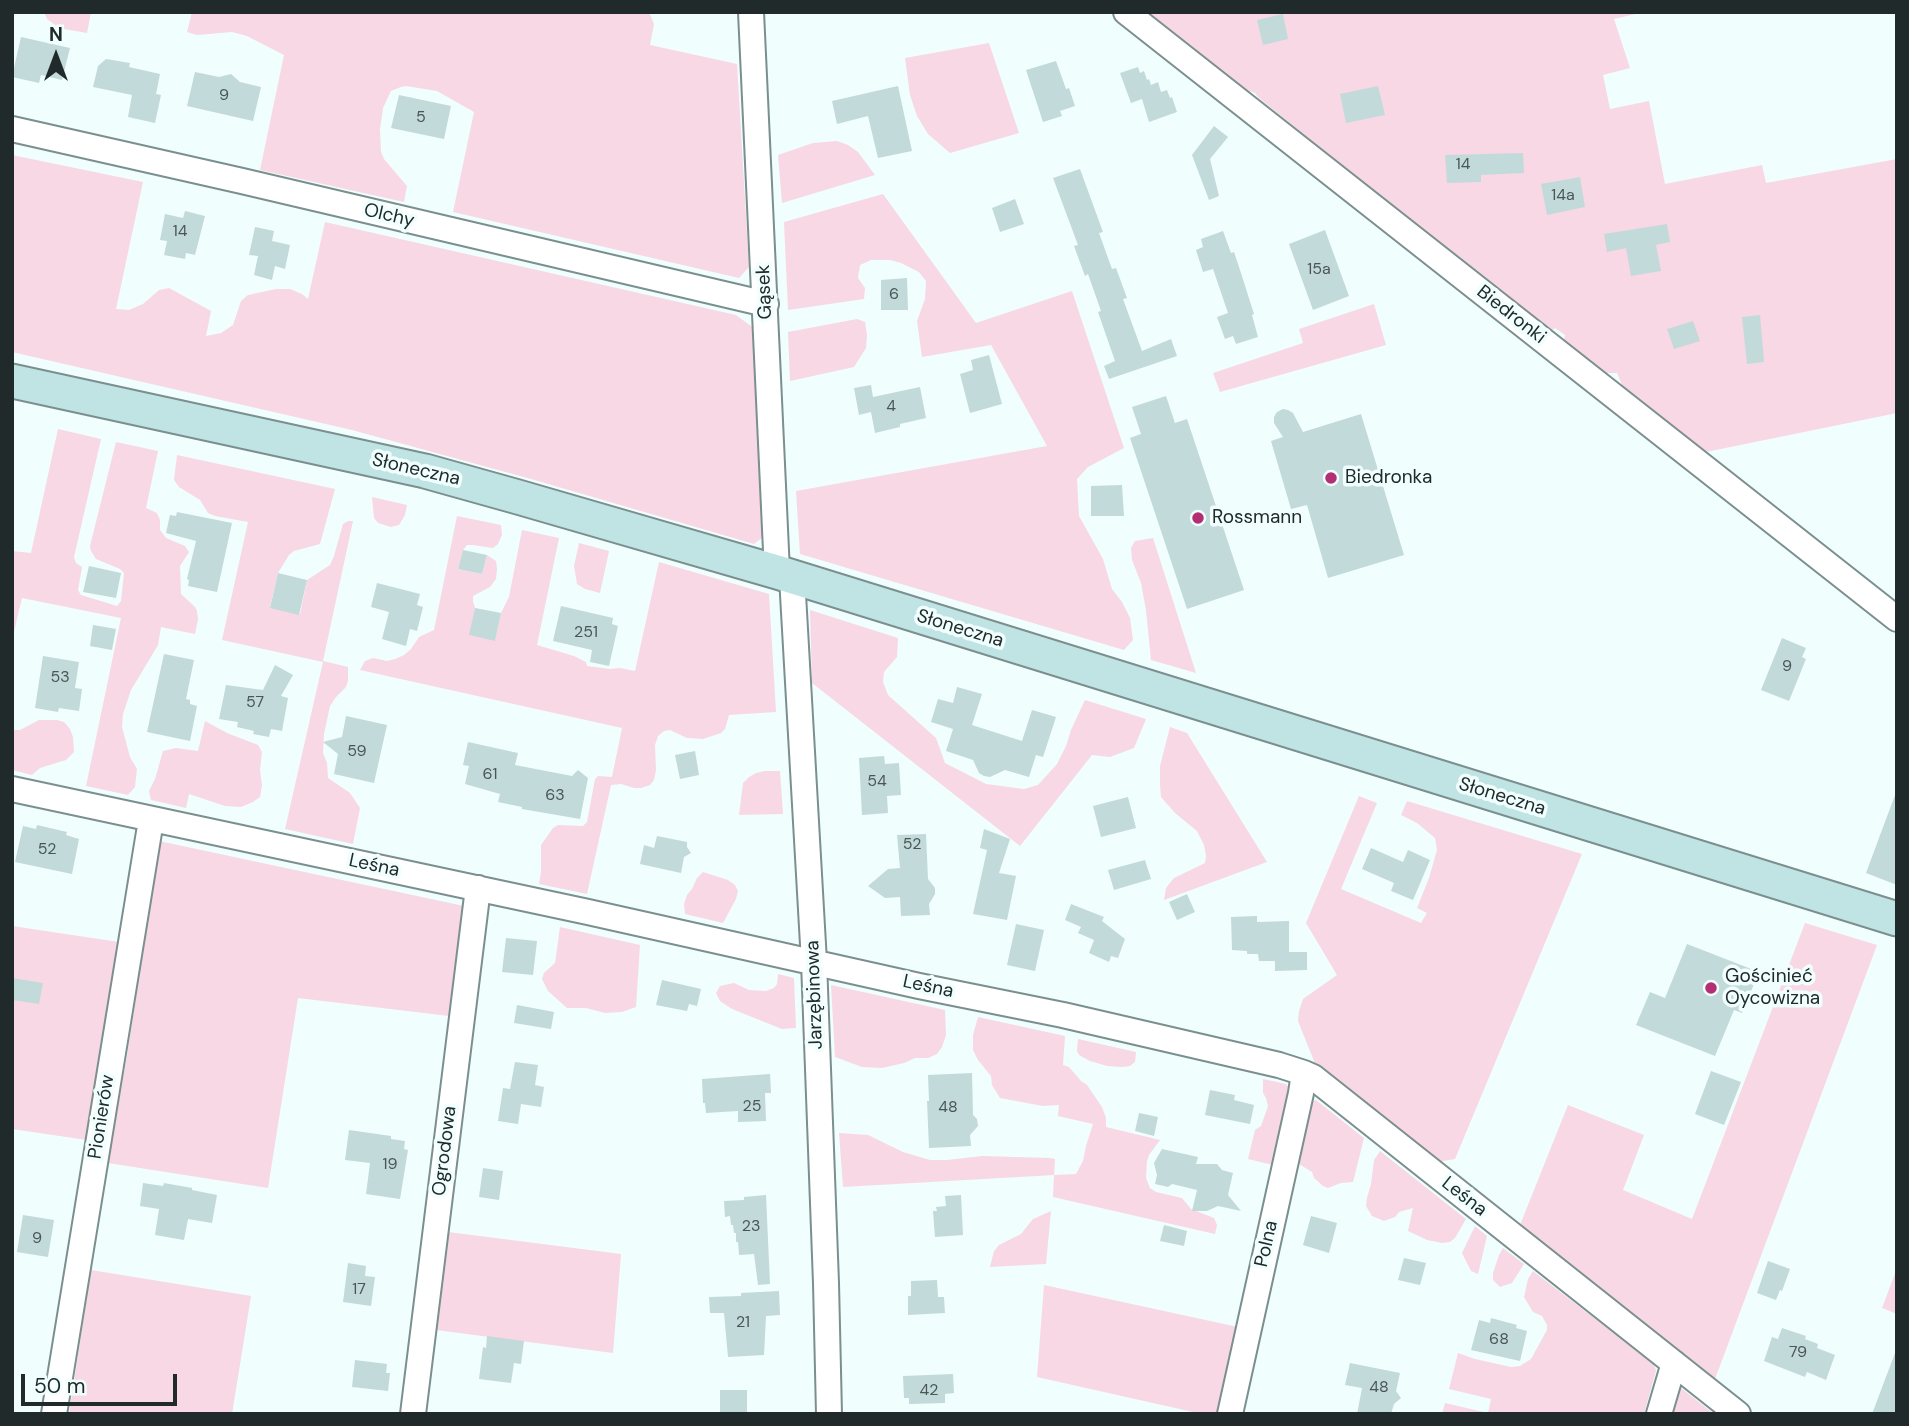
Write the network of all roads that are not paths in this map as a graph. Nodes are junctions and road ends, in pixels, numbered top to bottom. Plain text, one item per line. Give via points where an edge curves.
1 (751, 12) edge
2 (1126, 12) edge
3 (12, 130) edge
4 (766, 304) junction
5 (12, 381) edge
6 (784, 575) junction
7 (1897, 619) edge
8 (12, 789) edge
9 (151, 820) junction
10 (478, 888) junction
11 (1897, 919) edge
12 (814, 962) junction
13 (1304, 1073) junction
14 (1674, 1363) junction
15 (54, 1414) edge
16 (413, 1414) edge
17 (829, 1414) edge
18 (1230, 1414) edge
19 (1659, 1414) edge
20 (1738, 1414) edge

1 - 4 street, Gąsek
2 - 7 street, Biedronki
3 - 4 street, Olchy
4 - 6 street, Gąsek
5 - 6 main road, Słoneczna via 437,474
6 - 11 main road, Słoneczna
6 - 12 street, Jarzębinowa
8 - 9 street, Leśna
9 - 10 street, Leśna
9 - 15 street, Pionierów
10 - 12 street, Leśna
10 - 16 street, Ogrodowa
12 - 13 street, Leśna
12 - 17 street, Jarzębinowa
13 - 14 street, Leśna
13 - 18 street, Polna
14 - 19 street
14 - 20 street, Leśna

